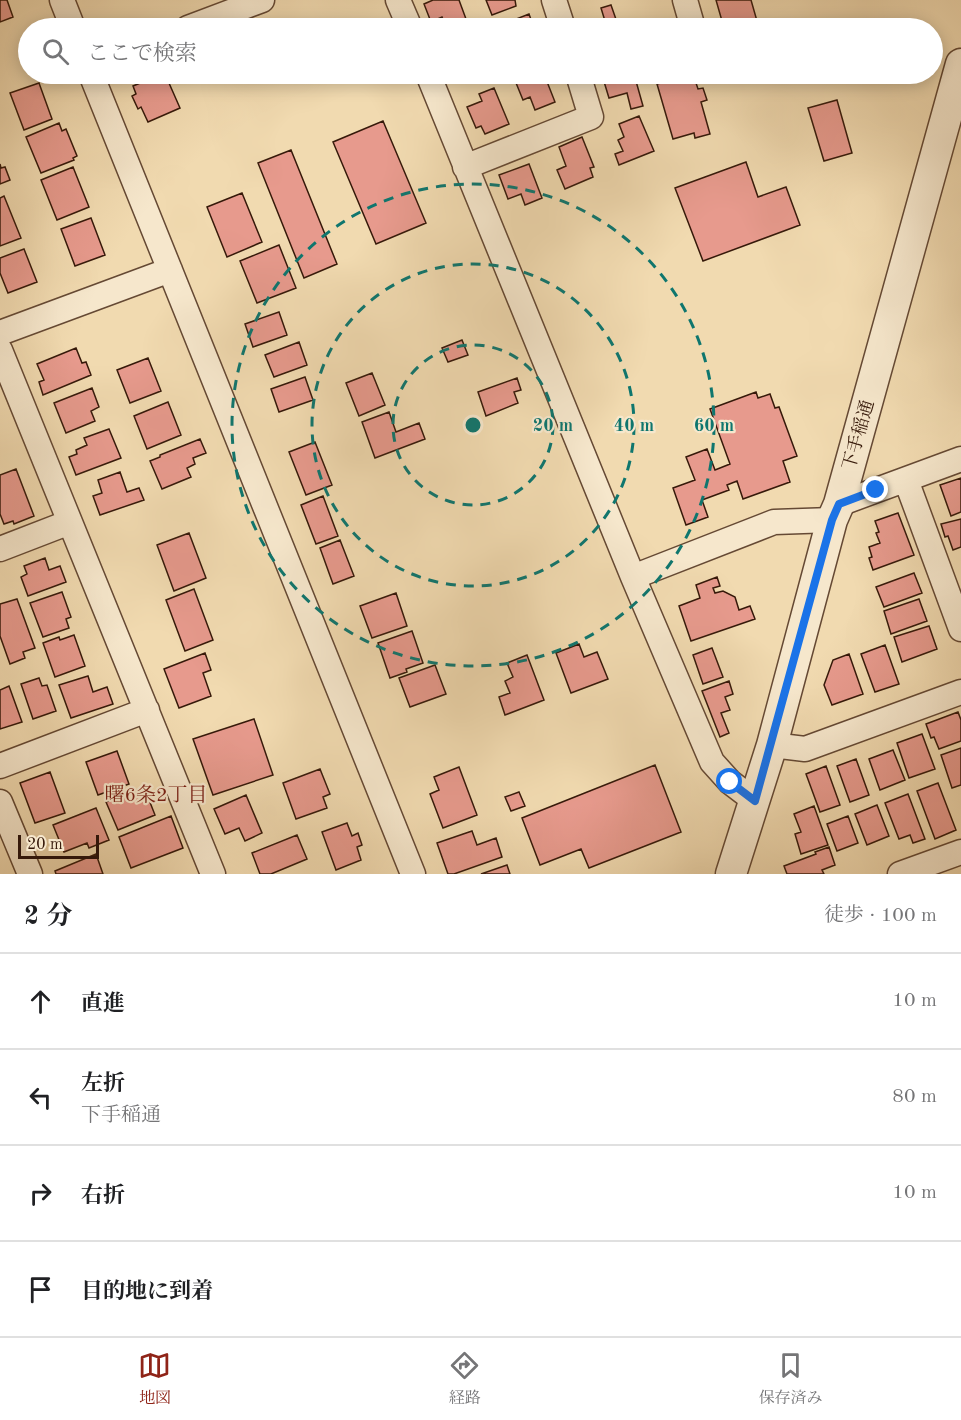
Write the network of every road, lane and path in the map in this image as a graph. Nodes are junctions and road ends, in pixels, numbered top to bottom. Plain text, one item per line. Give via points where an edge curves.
1 (62, 0) edge
2 (262, 0) edge
3 (398, 0) edge
4 (554, 0) edge
5 (685, 0) edge
6 (69, 18) edge
7 (214, 18) edge
8 (406, 18) edge
9 (560, 18) edge
10 (690, 18) edge
11 (961, 64) edge
12 (96, 84) edge
13 (432, 84) edge
14 (581, 84) edge
15 (465, 167) junction
16 (170, 270) junction
17 (0, 333) edge
18 (0, 350) edge
19 (961, 459) edge
20 (906, 480) junction
21 (836, 512) junction
22 (70, 522) junction
23 (0, 549) edge
24 (633, 577) junction
25 (961, 629) edge
26 (961, 692) edge
27 (147, 710) junction
28 (772, 745) junction
29 (0, 766) edge
30 (755, 801) junction
31 (0, 802) edge
32 (961, 852) edge
33 (30, 874) edge
34 (213, 874) edge
35 (413, 874) edge
36 (731, 874) edge
37 (900, 874) edge

1 - 6 street
2 - 7 street
3 - 8 street
4 - 9 street
5 - 10 street
11 - 21 street, 下手稲通
12 - 16 street
13 - 15 street
14 - 15 street via 591,117
15 - 24 street
16 - 17 street
16 - 35 street
18 - 22 street
19 - 20 street
20 - 21 street
20 - 25 street
21 - 24 street via 774,522
21 - 28 street, 下手稲通
22 - 23 street
22 - 27 street
24 - 30 street via 712,762
26 - 28 street via 805,748
27 - 29 street
27 - 34 street
28 - 30 street, 下手稲通
30 - 36 street, 下手稲通
31 - 33 street
32 - 37 street

